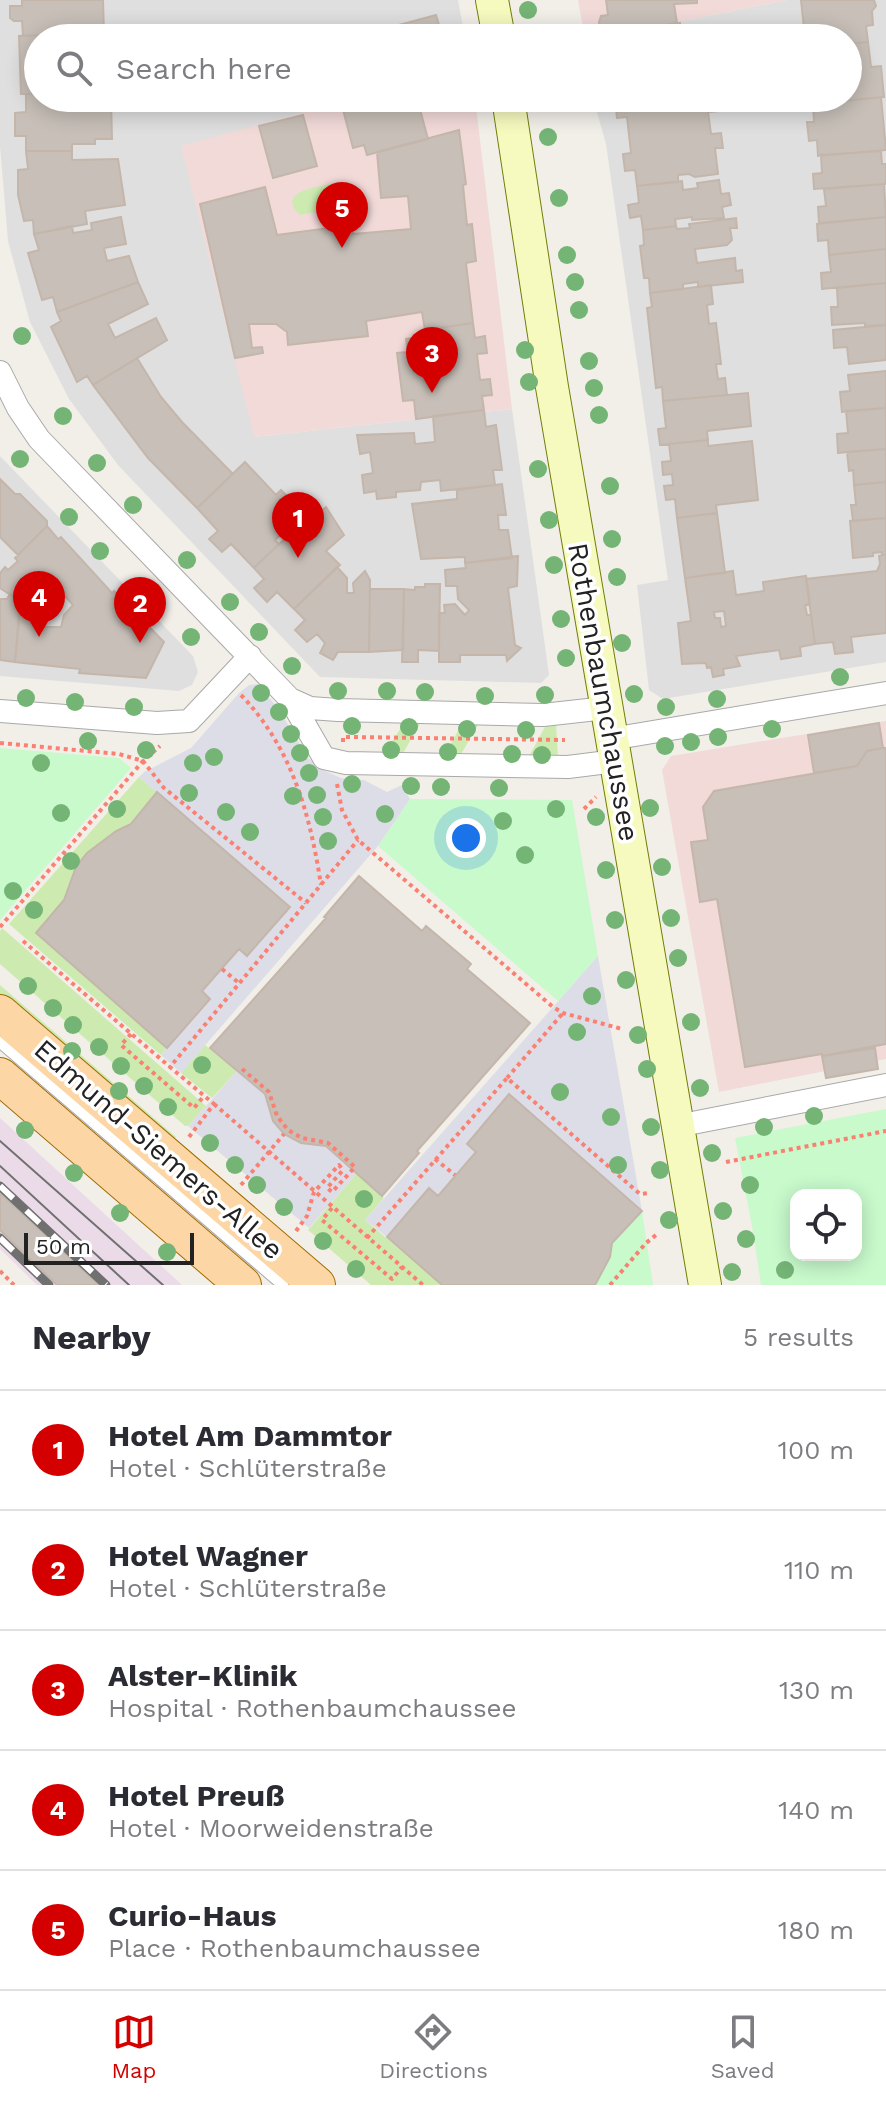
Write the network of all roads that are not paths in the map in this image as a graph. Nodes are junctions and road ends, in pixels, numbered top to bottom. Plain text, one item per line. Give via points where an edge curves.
1 (492, 0) edge
2 (496, 24) edge
3 (510, 112) edge
4 (0, 372) edge
5 (250, 656) junction
6 (886, 693) edge
7 (290, 699) junction
8 (0, 711) edge
9 (611, 736) junction
10 (0, 1013) edge
11 (0, 1042) edge
12 (0, 1076) edge
13 (886, 1085) edge
14 (677, 1126) junction
15 (214, 1197) junction
16 (243, 1285) edge
17 (283, 1285) edge
18 (301, 1285) edge
19 (317, 1285) edge
20 (705, 1285) edge

1 - 2 main road
3 - 9 main road, Rothenbaumchaussee
4 - 5 street via 39,439
5 - 7 street
5 - 8 street via 189,721
6 - 9 street
7 - 9 street via 310,708 338,710 543,715
7 - 9 street via 324,758 342,762 568,767
9 - 14 main road, Rothenbaumchaussee
10 - 15 main road, Edmund-Siemers-Allee
11 - 17 lane, Edmund-Siemers-Allee
12 - 16 main road, Edmund-Siemers-Allee
13 - 14 street
14 - 20 main road, Rothenbaumchaussee
15 - 18 lane
15 - 19 main road, Edmund-Siemers-Allee

